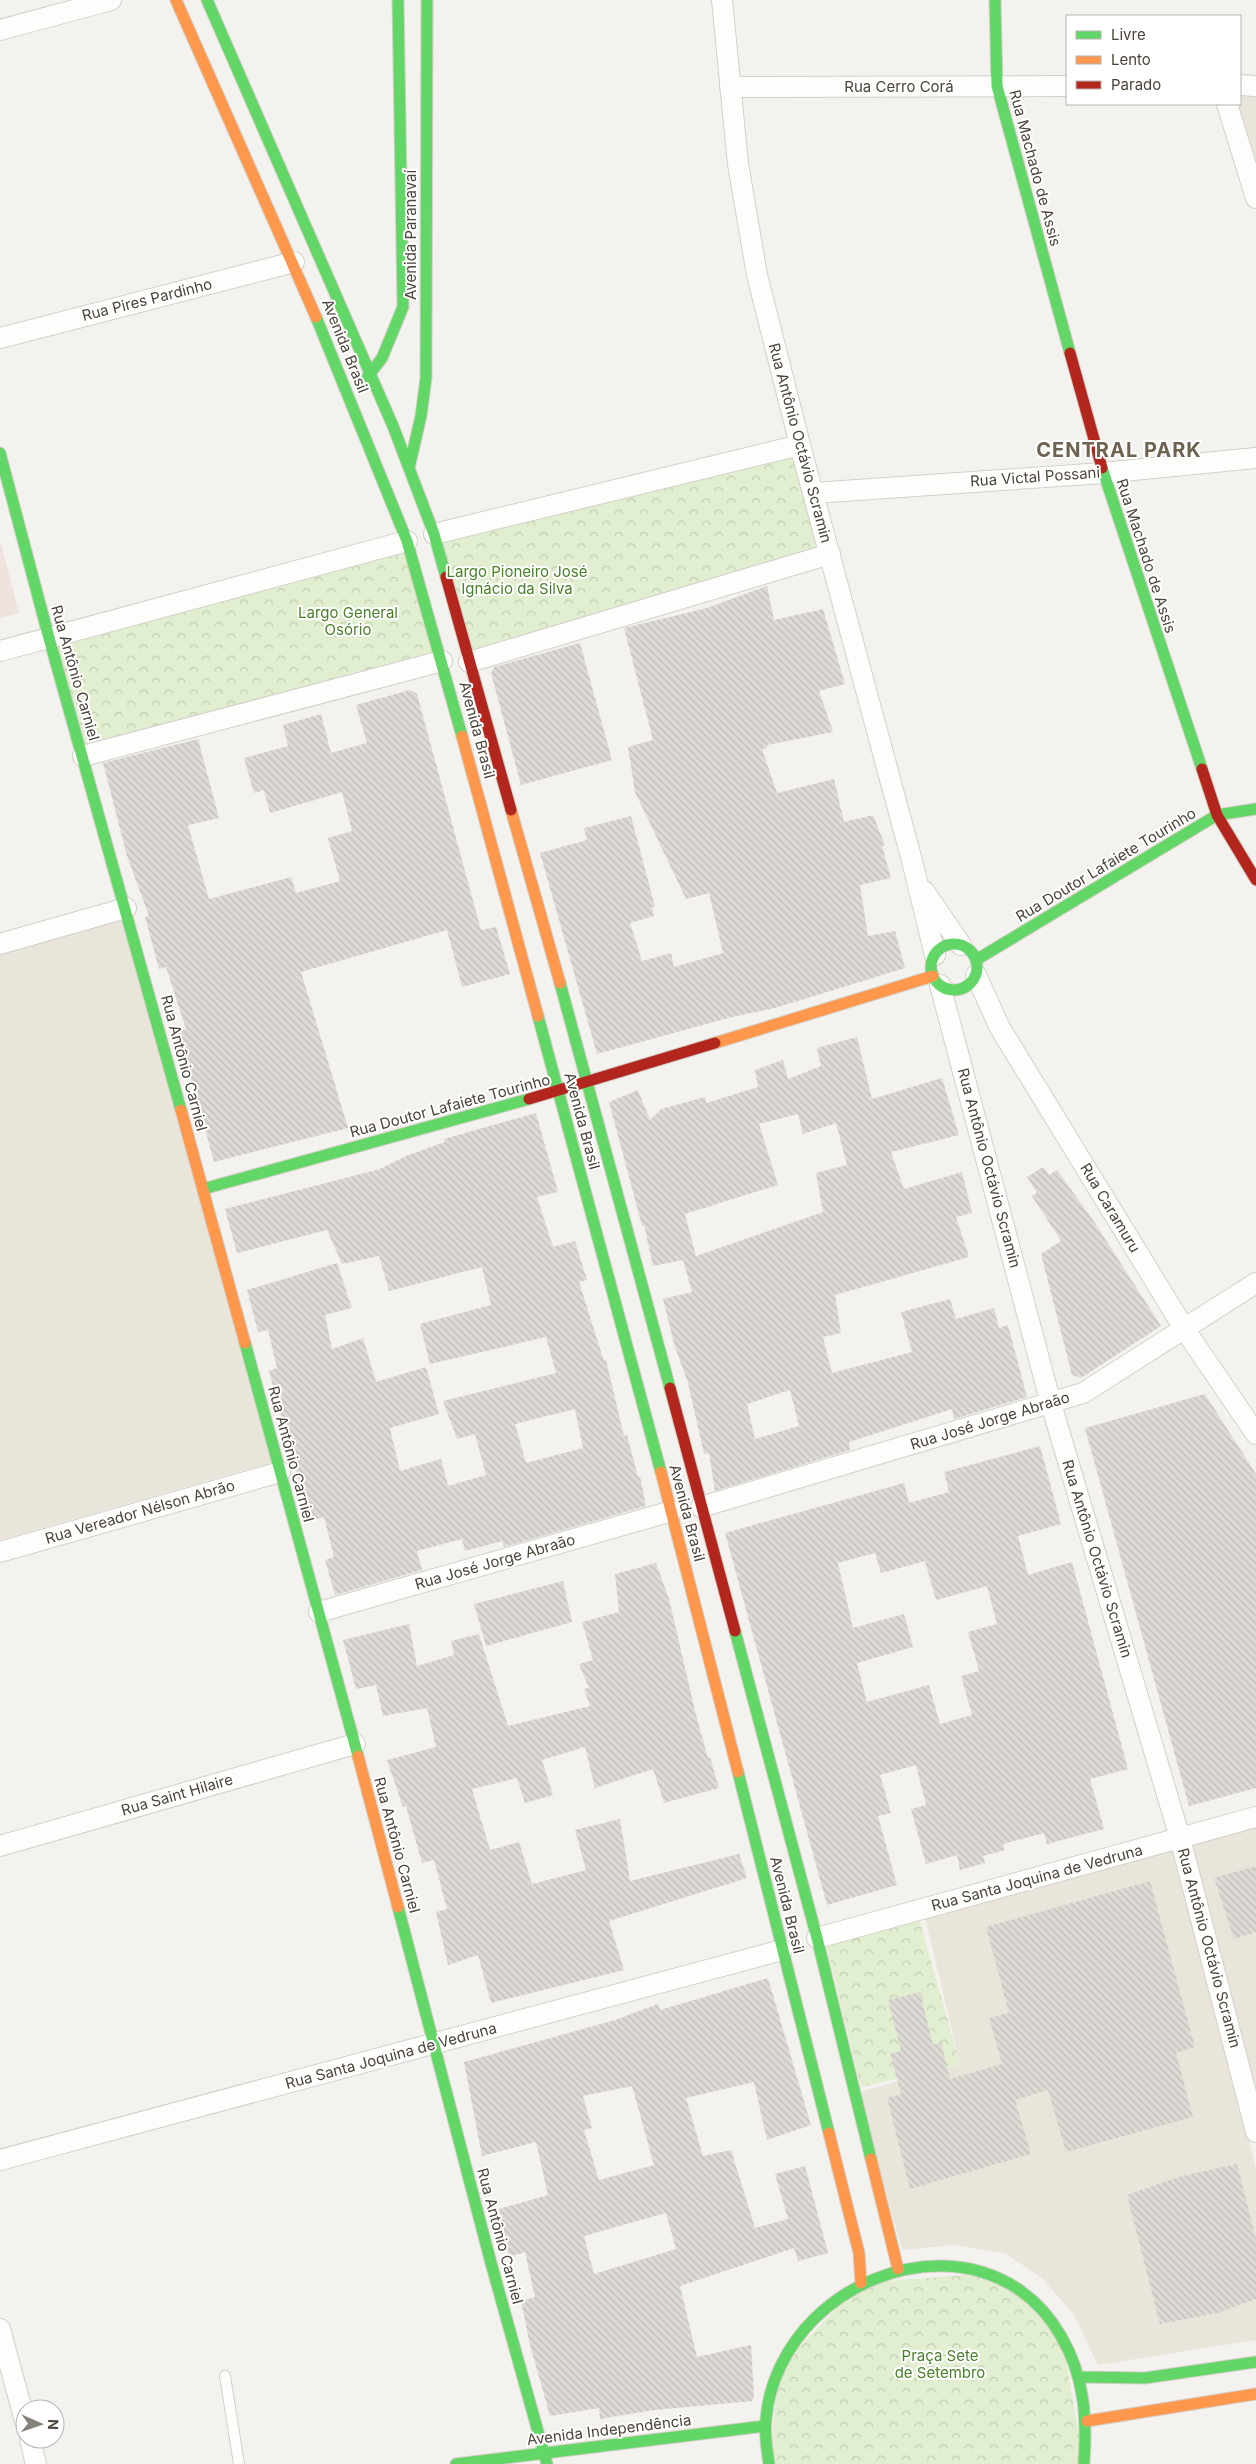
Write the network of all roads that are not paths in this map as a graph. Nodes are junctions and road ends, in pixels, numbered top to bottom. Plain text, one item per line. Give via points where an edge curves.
1 (111, 0) edge
2 (176, 0) edge
3 (207, 0) edge
4 (398, 0) edge
5 (427, 0) edge
6 (722, 0) edge
7 (995, 0) edge
8 (0, 30) edge
9 (1241, 85) edge
10 (997, 86) junction
11 (1066, 86) edge
12 (1256, 86) edge
13 (730, 87) junction
14 (1227, 105) edge
15 (1256, 198) edge
16 (294, 262) junction
17 (0, 338) edge
18 (371, 376) junction
19 (349, 395) junction
20 (800, 445) junction
21 (0, 453) edge
22 (1256, 458) edge
23 (409, 468) junction
24 (1103, 473) junction
25 (814, 493) junction
26 (434, 534) junction
27 (407, 541) junction
28 (830, 554) junction
29 (49, 638) junction
30 (0, 651) edge
31 (442, 661) junction
32 (470, 662) junction
33 (84, 756) junction
34 (1256, 809) edge
35 (1217, 816) junction
36 (916, 879) junction
37 (1256, 880) edge
38 (126, 908) junction
39 (0, 944) edge
40 (961, 945) junction
41 (935, 955) junction
42 (976, 968) junction
43 (937, 980) junction
44 (588, 1083) junction
45 (559, 1091) junction
46 (203, 1189) junction
47 (1256, 1283) edge
48 (1184, 1330) junction
49 (1051, 1404) junction
50 (1256, 1434) edge
51 (280, 1472) junction
52 (700, 1507) junction
53 (672, 1511) junction
54 (0, 1552) edge
55 (319, 1612) junction
56 (355, 1744) junction
57 (1256, 1817) edge
58 (1180, 1838) junction
59 (0, 1846) edge
60 (817, 1938) junction
61 (782, 1950) junction
62 (434, 2044) junction
63 (1256, 2132) edge
64 (0, 2160) edge
65 (898, 2269) junction
66 (860, 2282) junction
67 (0, 2328) edge
68 (1256, 2362) edge
69 (225, 2376) dead end
70 (1078, 2377) junction
71 (1256, 2394) edge
72 (19, 2399) edge
73 (1087, 2421) junction
74 (765, 2426) junction
75 (32, 2449) edge
76 (546, 2458) edge
77 (36, 2464) edge
78 (239, 2464) edge
79 (456, 2464) edge
80 (769, 2464) edge
81 (1084, 2464) edge

1 - 8 street
2 - 16 main road, Avenida Brasil
3 - 18 main road, Avenida Brasil
4 - 18 main road, Avenida Paranavaí via 403,307 390,341
5 - 23 main road, Avenida Paranavaí via 426,378
6 - 13 street, Rua Antônio Octávio Scramin
7 - 10 main road, Rua Machado de Assis
9 - 12 street
10 - 11 street, Rua Cerro Corá
10 - 13 street, Rua Cerro Corá
10 - 24 main road, Rua Machado de Assis
13 - 20 street, Rua Antônio Octávio Scramin via 738,164 757,274
14 - 15 street
16 - 17 street, Rua Pires Pardinho
16 - 19 main road, Avenida Brasil
18 - 19 main road, Avenida Paranavaí
18 - 23 main road, Avenida Brasil
19 - 27 main road, Avenida Brasil
20 - 25 street, Rua Antônio Octávio Scramin
20 - 26 street
21 - 29 main road, Rua Antônio Carniel
22 - 24 street, Rua Victal Possani
23 - 26 main road, Avenida Brasil
24 - 25 street, Rua Victal Possani
24 - 35 main road, Rua Machado de Assis
25 - 28 street, Rua Antônio Octávio Scramin
26 - 32 main road, Avenida Brasil
27 - 29 street
27 - 31 main road, Avenida Brasil
28 - 32 street
28 - 36 street, Rua Antônio Octávio Scramin
29 - 30 street
29 - 33 main road, Rua Antônio Carniel
31 - 33 street
31 - 45 main road, Avenida Brasil
32 - 44 main road, Avenida Brasil
33 - 38 main road, Rua Antônio Carniel
34 - 35 main road, Rua Doutor Lafaiete Tourinho
35 - 37 main road, Rua Machado de Assis
35 - 42 main road, Rua Doutor Lafaiete Tourinho
36 - 40 street, Rua Antônio Octávio Scramin
36 - 41 street, Rua Antônio Octávio Scramin
38 - 39 street
38 - 46 main road, Rua Antônio Carniel
40 - 41 main road via 946,946
40 - 42 main road via 973,954
41 - 43 main road via 932,962
42 - 43 main road via 967,986 959,990 952,990
42 - 48 street, Rua Caramuru via 1000,1028
43 - 44 main road, Rua Doutor Lafaiete Tourinho
43 - 49 street, Rua Antônio Octávio Scramin
44 - 45 main road, Rua Doutor Lafaiete Tourinho
44 - 52 main road, Avenida Brasil
45 - 46 main road, Rua Doutor Lafaiete Tourinho
45 - 53 main road, Avenida Brasil
46 - 51 main road, Rua Antônio Carniel
47 - 48 street, Rua José Jorge Abraão
48 - 49 street, Rua José Jorge Abraão via 1084,1393
48 - 50 street, Rua Caramuru
49 - 52 street, Rua José Jorge Abraão
49 - 58 street, Rua Antônio Octávio Scramin
51 - 54 street, Rua Vereador Nélson Abrão
51 - 55 main road, Rua Antônio Carniel
52 - 60 main road, Avenida Brasil
53 - 55 street, Rua José Jorge Abraão
53 - 61 main road, Avenida Brasil
55 - 56 main road, Rua Antônio Carniel
56 - 59 street, Rua Saint Hilaire
56 - 62 main road, Rua Antônio Carniel
57 - 58 street, Rua Santa Joquina de Vedruna
58 - 60 street, Rua Santa Joquina de Vedruna
58 - 63 street, Rua Antônio Octávio Scramin
60 - 65 main road, Avenida Brasil
61 - 62 street, Rua Santa Joquina de Vedruna
61 - 66 main road, Avenida Brasil via 859,2253
62 - 64 street, Rua Santa Joquina de Vedruna
62 - 76 main road, Rua Antônio Carniel
65 - 66 main road
65 - 70 main road via 945,2263 990,2273 1007,2282 1031,2297 1061,2332
66 - 74 main road via 812,2318 794,2341 777,2375
67 - 72 street
68 - 70 main road via 1145,2378
69 - 78 lane
70 - 73 main road
71 - 73 main road
73 - 81 main road
74 - 76 main road, Avenida Independência
74 - 80 main road
75 - 77 street
76 - 79 main road, Avenida Independência

